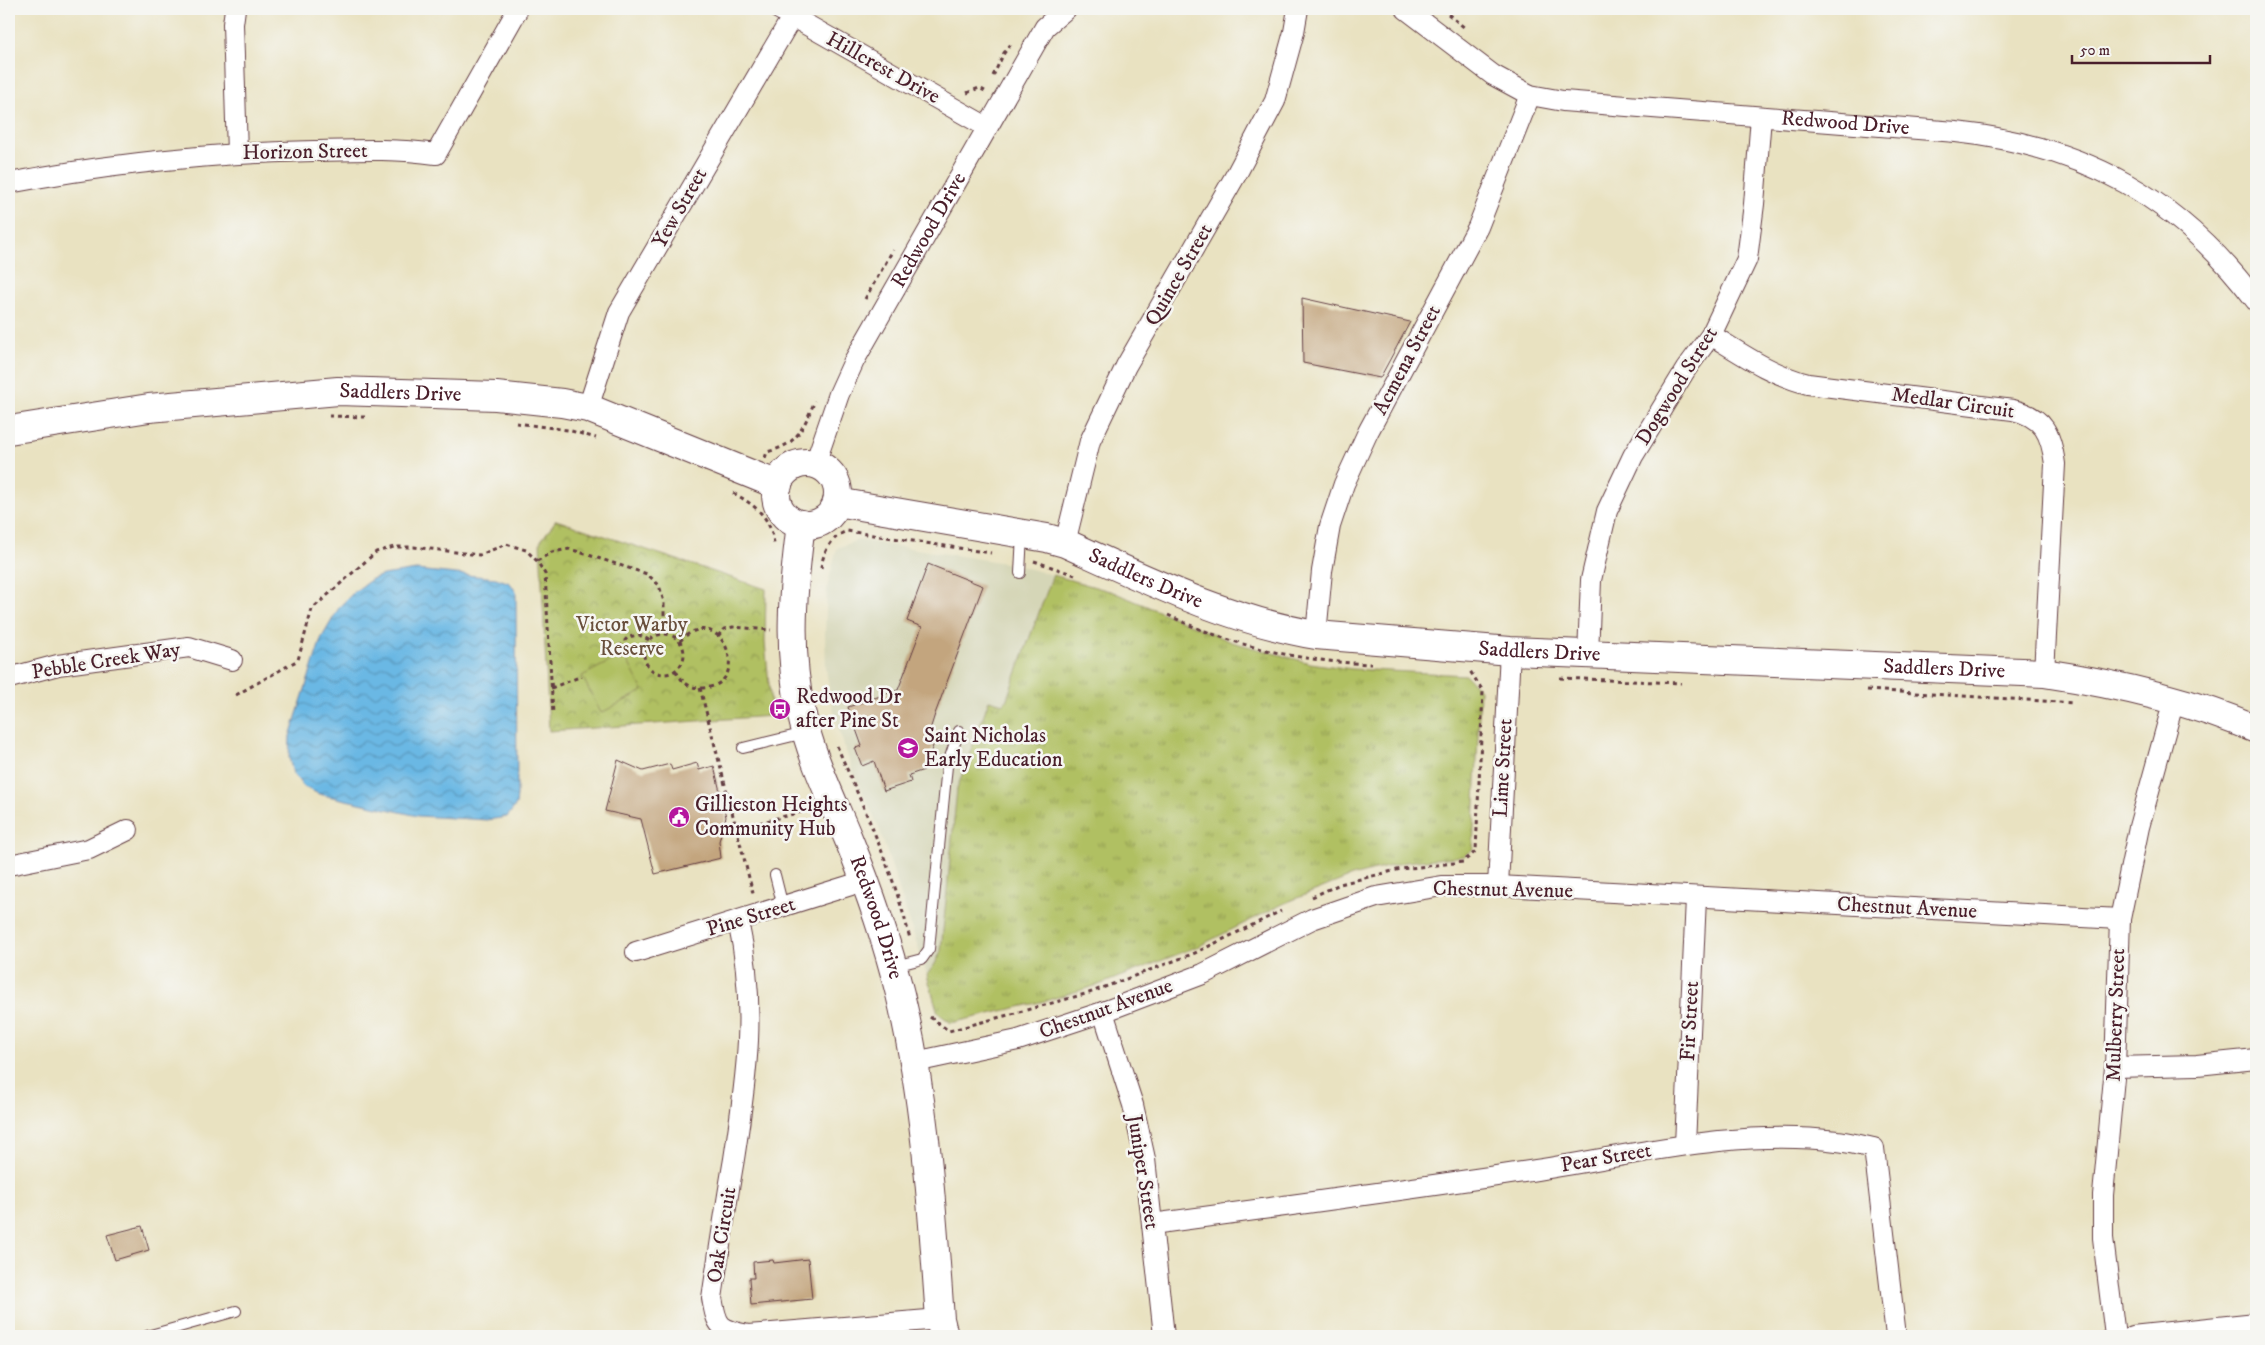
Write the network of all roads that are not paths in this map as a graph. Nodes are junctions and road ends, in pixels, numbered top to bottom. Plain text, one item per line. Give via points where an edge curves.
1 (235, 9) edge
2 (518, 9) edge
3 (1066, 9) edge
4 (1298, 9) edge
5 (1406, 9) edge
6 (786, 13) edge
7 (1530, 95) junction
8 (1761, 117) junction
9 (987, 127) junction
10 (237, 153) junction
11 (9, 183) edge
12 (2256, 301) edge
13 (1711, 335) junction
14 (588, 408) junction
15 (9, 430) edge
16 (815, 464) junction
17 (778, 485) junction
18 (837, 502) junction
19 (801, 524) junction
20 (1022, 533) junction
21 (1065, 543) junction
22 (1020, 573) dead end
23 (1316, 636) junction
24 (1510, 651) junction
25 (1588, 654) junction
26 (232, 660) dead end
27 (2044, 673) junction
28 (9, 678) edge
29 (2174, 700) junction
30 (2256, 729) edge
31 (960, 731) dead end
32 (807, 732) junction
33 (743, 748) dead end
34 (128, 830) dead end
35 (9, 865) edge
36 (775, 875) dead end
37 (864, 881) junction
38 (1498, 886) junction
39 (1696, 898) junction
40 (783, 907) junction
41 (2120, 919) junction
42 (738, 921) junction
43 (636, 952) dead end
44 (892, 967) junction
45 (1103, 1012) junction
46 (2256, 1059) edge
47 (915, 1062) junction
48 (2115, 1067) junction
49 (1685, 1145) junction
50 (1152, 1224) junction
51 (236, 1311) dead end
52 (2256, 1323) edge
53 (941, 1330) edge
54 (800, 1334) edge
55 (748, 1335) edge
56 (147, 1336) edge
57 (1164, 1336) edge
58 (1896, 1336) edge
59 (2115, 1336) edge
60 (2132, 1336) edge

1 - 10 street
2 - 10 street, Horizon Street via 436,154 405,149
3 - 9 street, Redwood Drive via 1045,26
4 - 21 street, Quince Street via 1275,101 1126,366 1090,441
5 - 7 street, Redwood Drive via 1492,75
6 - 9 street, Hillcrest Drive
6 - 14 street, Yew Street via 619,312
7 - 8 street, Redwood Drive via 1563,101
7 - 23 street, Acmena Street via 1478,227 1368,432 1344,484 1330,526
8 - 12 street, Redwood Drive via 1995,136 2066,156 2133,186 2171,212 2208,244
8 - 13 street, Dogwood Street via 1747,259
9 - 16 street, Redwood Drive via 854,361
10 - 11 street, Horizon Street
13 - 25 street, Dogwood Street via 1686,369 1633,456 1607,510 1591,580
13 - 27 street, Medlar Circuit via 1776,374 1799,382 2013,410 2036,418 2050,438 2055,464
14 - 15 street, Saddlers Drive via 496,396 338,391 149,408
14 - 17 street, Saddlers Drive
16 - 17 street via 792,467
16 - 18 street via 834,478
17 - 19 street via 779,506 788,518
18 - 19 street via 823,520
18 - 20 street, Saddlers Drive
19 - 32 street, Redwood Drive via 793,615 794,663
20 - 21 street, Saddlers Drive
20 - 22 lane
21 - 23 street, Saddlers Drive via 1195,601 1288,631
23 - 24 street, Saddlers Drive
24 - 25 street, Saddlers Drive
24 - 38 street, Lime Street
25 - 27 street, Saddlers Drive
26 - 28 street, Pebble Creek Way via 190,647 58,666
27 - 29 street, Saddlers Drive
29 - 30 street, Saddlers Drive via 2219,713
29 - 41 street, Mulberry Street via 2139,827
31 - 44 lane via 947,766 929,949 922,959
32 - 33 lane
32 - 37 street, Redwood Drive
34 - 35 street via 89,850
36 - 40 lane
37 - 40 street, Pine Street
37 - 44 street, Redwood Drive
38 - 39 street, Chestnut Avenue
38 - 45 street, Chestnut Avenue via 1442,886 1376,897 1312,919 1203,974
39 - 41 street, Chestnut Avenue
39 - 49 street, Fir Street
40 - 42 street, Pine Street
41 - 48 street, Mulberry Street
42 - 43 street, Pine Street
42 - 55 street, Oak Circuit via 748,980 749,1046 712,1298 715,1319 728,1331
44 - 47 street, Redwood Drive
45 - 47 street, Chestnut Avenue via 1018,1040
45 - 50 street, Juniper Street via 1133,1104 1145,1159
46 - 48 street via 2197,1065
47 - 53 street, Redwood Drive via 929,1164
48 - 59 street, Mulberry Street via 2103,1238
49 - 50 street, Pear Street via 1410,1189
49 - 58 street, Pear Street via 1777,1139 1837,1140 1874,1148
50 - 57 street, Juniper Street
51 - 56 lane
52 - 60 street
53 - 54 street, Oak Circuit
54 - 55 street, Oak Circuit

